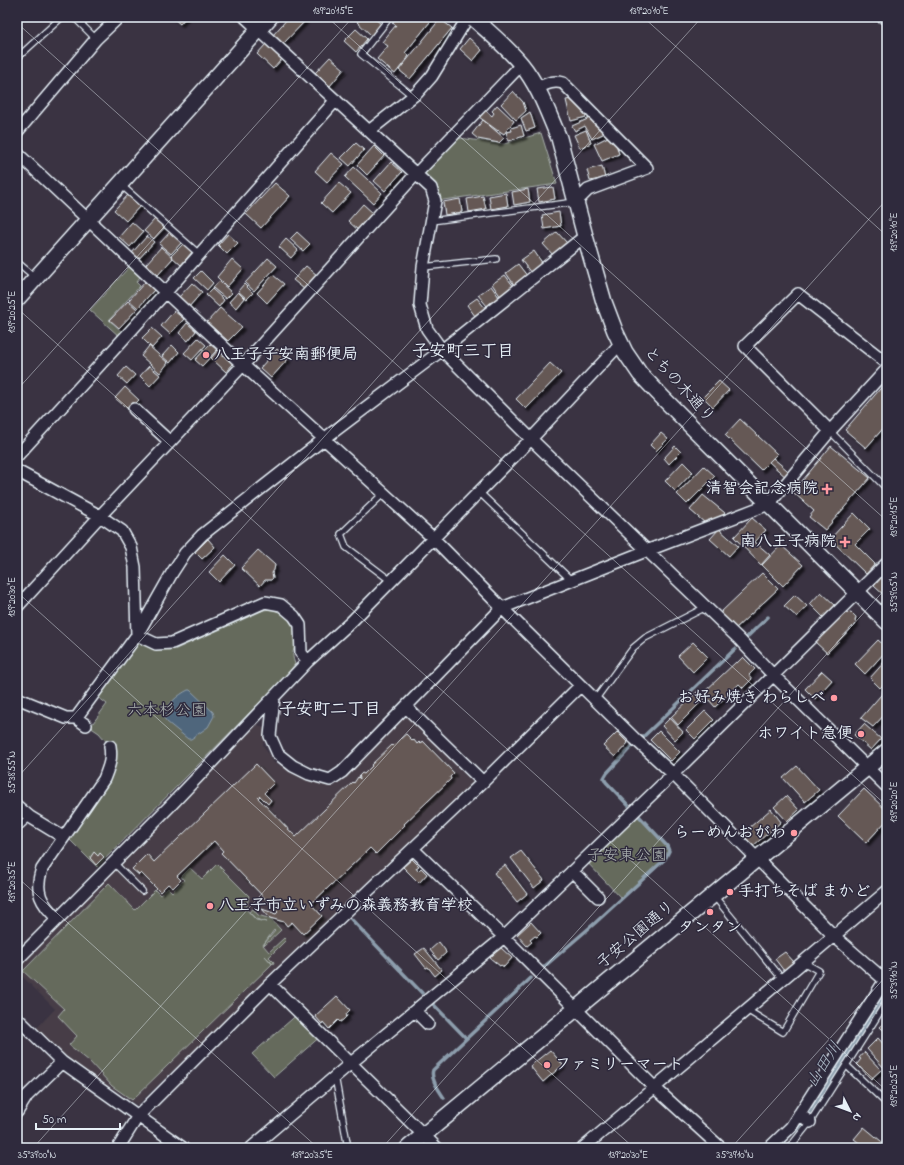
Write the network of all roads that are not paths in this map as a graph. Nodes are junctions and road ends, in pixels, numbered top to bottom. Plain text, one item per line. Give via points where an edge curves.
1 (62, 17) edge
2 (74, 17) edge
3 (119, 17) edge
4 (245, 17) edge
5 (270, 17) edge
6 (390, 17) edge
7 (468, 17) edge
8 (472, 17) edge
9 (883, 17) edge
10 (887, 19) edge
11 (259, 30) junction
12 (96, 39) junction
13 (17, 58) edge
14 (522, 65) junction
15 (537, 88) junction
16 (413, 96) junction
17 (336, 100) junction
18 (369, 131) junction
19 (17, 132) edge
20 (17, 153) edge
21 (416, 174) junction
22 (120, 184) junction
23 (576, 202) junction
24 (87, 220) junction
25 (431, 222) junction
26 (585, 236) junction
27 (199, 254) junction
28 (496, 259) dead end
29 (17, 262) edge
30 (423, 267) junction
31 (36, 278) junction
32 (166, 292) junction
33 (17, 299) edge
34 (621, 343) junction
35 (442, 350) junction
36 (887, 361) edge
37 (243, 365) junction
38 (887, 369) edge
39 (134, 409) dead end
40 (830, 431) junction
41 (324, 439) junction
42 (531, 439) junction
43 (170, 442) junction
44 (17, 456) edge
45 (17, 471) edge
46 (887, 489) edge
47 (479, 492) junction
48 (384, 493) junction
49 (769, 504) junction
50 (100, 516) junction
51 (433, 538) junction
52 (646, 551) junction
53 (887, 563) edge
54 (571, 580) junction
55 (391, 581) junction
56 (857, 592) junction
57 (17, 607) edge
58 (706, 607) junction
59 (502, 608) junction
60 (887, 622) edge
61 (137, 635) junction
62 (308, 661) junction
63 (773, 675) junction
64 (580, 686) junction
65 (17, 698) edge
66 (274, 698) junction
67 (595, 700) junction
68 (406, 707) junction
69 (76, 718) junction
70 (86, 725) dead end
71 (110, 746) dead end
72 (887, 751) edge
73 (868, 767) junction
74 (673, 774) junction
75 (483, 782) junction
76 (887, 787) edge
77 (17, 806) edge
78 (30, 816) junction
79 (17, 829) edge
80 (63, 837) junction
81 (413, 849) junction
82 (757, 860) junction
83 (114, 863) junction
84 (572, 871) junction
85 (142, 891) dead end
86 (887, 891) edge
87 (713, 895) junction
88 (598, 896) dead end
89 (58, 919) junction
90 (834, 936) junction
91 (504, 937) junction
92 (17, 960) edge
93 (803, 962) junction
94 (782, 980) junction
95 (886, 980) edge
96 (270, 984) junction
97 (887, 1001) edge
98 (576, 1008) junction
99 (747, 1010) junction
100 (415, 1011) junction
101 (17, 1018) edge
102 (428, 1024) dead end
103 (62, 1062) junction
104 (351, 1063) junction
105 (846, 1065) junction
106 (335, 1076) junction
107 (655, 1088) junction
108 (887, 1104) edge
109 (17, 1112) edge
110 (799, 1114) junction
111 (138, 1116) junction
112 (810, 1122) junction
113 (424, 1135) junction
114 (118, 1148) edge
115 (183, 1148) edge
116 (251, 1148) edge
117 (348, 1148) edge
118 (408, 1148) edge
119 (437, 1148) edge
120 (583, 1148) edge
121 (721, 1148) edge
122 (769, 1148) edge
123 (787, 1148) edge

1 - 13 lane
2 - 12 lane
3 - 12 street
4 - 11 street
5 - 11 street
6 - 16 lane via 361,54
7 - 16 street via 432,76
8 - 14 street, とちの木通り
9 - 10 street
11 - 17 street
11 - 22 street
12 - 19 street
14 - 15 street, とちの木通り
14 - 21 street
15 - 23 street, とちの木通り via 559,138
15 - 23 street via 551,82 563,83 647,168 588,190
16 - 18 street
17 - 18 street
17 - 27 street
18 - 21 street
20 - 24 street
21 - 25 street via 431,188 435,201
21 - 37 street
22 - 24 street
22 - 27 lane
23 - 25 lane
23 - 26 street, とちの木通り
24 - 31 street
24 - 32 street
25 - 30 street
26 - 34 street, とちの木通り via 604,302
26 - 35 street
27 - 32 street
28 - 30 lane
29 - 31 lane
30 - 35 street via 420,304 427,329
31 - 33 street
32 - 37 street
32 - 44 street
34 - 42 street
34 - 49 street, とちの木通り via 640,374
35 - 41 street
35 - 42 street
36 - 40 street via 798,294 744,346
37 - 41 street
37 - 43 street
38 - 40 street
39 - 43 street
40 - 46 lane
40 - 49 street
41 - 48 street
41 - 61 street via 202,535 172,572
42 - 47 street
42 - 52 street
43 - 50 street
45 - 50 street
47 - 51 street
47 - 54 lane
48 - 51 street
48 - 55 lane via 341,534 346,547
49 - 52 street
49 - 56 street, とちの木通り
50 - 57 street
50 - 61 street via 122,531 131,547 135,567
51 - 55 street
51 - 59 street
52 - 54 street
52 - 58 street
53 - 56 street
54 - 59 street
55 - 62 street
56 - 60 street, とちの木通り
56 - 63 street
58 - 63 street
58 - 67 lane via 638,643
59 - 64 street
59 - 68 street
61 - 62 street via 156,644 172,642 265,602 281,605 294,616 300,625 300,653
61 - 69 street
62 - 66 street
63 - 73 street
63 - 74 street
64 - 67 street
64 - 75 street
65 - 69 street via 66,718
66 - 68 street via 270,736 278,754 309,774 330,780 342,772
66 - 83 street
67 - 74 street
68 - 75 street
69 - 70 street
71 - 80 street via 112,756 104,779
72 - 73 street, 子安公園通り
73 - 76 street
73 - 82 street, 子安公園通り
74 - 82 street
74 - 84 street
75 - 81 street
77 - 78 street
78 - 79 lane
78 - 80 street
80 - 89 street via 38,878 38,891 49,912
81 - 91 street
81 - 96 street
82 - 87 street, 子安公園通り
82 - 90 street
83 - 85 lane
83 - 89 street
84 - 88 street
84 - 91 street
86 - 90 street
87 - 94 lane
87 - 98 street, 子安公園通り
89 - 92 street
90 - 93 street
90 - 95 street
91 - 98 street
91 - 100 street
93 - 94 street
93 - 99 lane via 820,971 783,1032
94 - 99 street
95 - 110 street
96 - 104 street
96 - 111 street
97 - 105 lane
98 - 107 street
98 - 113 street, 子安公園通り
99 - 107 street
100 - 102 street
100 - 104 street
101 - 103 street
103 - 109 street via 27,1096
103 - 111 street
104 - 106 street
104 - 113 street
105 - 108 lane
105 - 112 lane
106 - 116 street
106 - 117 lane
107 - 120 street
107 - 121 street
110 - 112 street
110 - 122 street via 791,1127
111 - 114 street
111 - 115 street
112 - 123 lane
113 - 118 street, 子安公園通り
113 - 119 street

